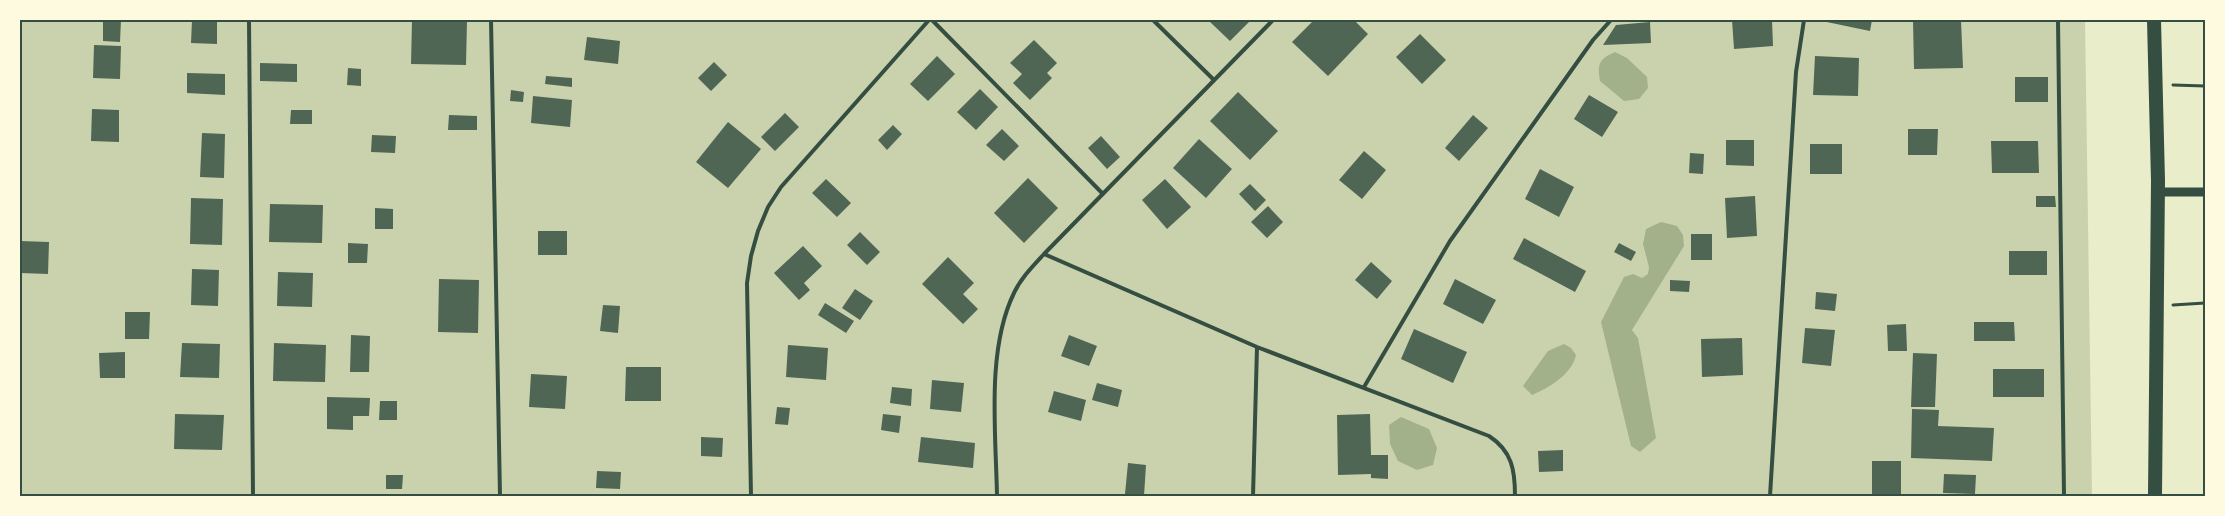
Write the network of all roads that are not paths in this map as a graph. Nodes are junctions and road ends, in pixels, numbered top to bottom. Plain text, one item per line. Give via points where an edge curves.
1 (249, 20) edge
2 (490, 20) edge
3 (930, 20) edge
4 (1153, 20) edge
5 (1273, 20) edge
6 (1611, 20) edge
7 (1804, 20) edge
8 (2058, 20) edge
9 (2154, 20) edge
10 (1214, 80) junction
11 (2158, 192) junction
12 (2205, 192) edge
13 (1103, 194) junction
14 (1044, 254) junction
15 (1257, 347) junction
16 (1364, 387) junction
17 (253, 496) edge
18 (500, 496) edge
19 (751, 496) edge
20 (997, 496) edge
21 (1253, 496) edge
22 (1515, 496) edge
23 (1770, 496) edge
24 (2064, 496) edge
25 (2155, 496) edge

1 - 17 lane
2 - 18 lane
3 - 13 lane
3 - 19 lane via 789,176 768,207 758,231 747,283
4 - 10 lane
5 - 10 lane
6 - 16 lane via 1593,40 1450,241
7 - 23 lane via 1796,72
8 - 24 lane
9 - 11 highway
10 - 13 lane
11 - 12 street
11 - 25 highway
13 - 14 lane
14 - 15 lane
14 - 20 lane via 1015,291 1000,335 996,391
15 - 16 lane
15 - 21 lane
16 - 22 lane via 1480,431 1498,442 1510,457

